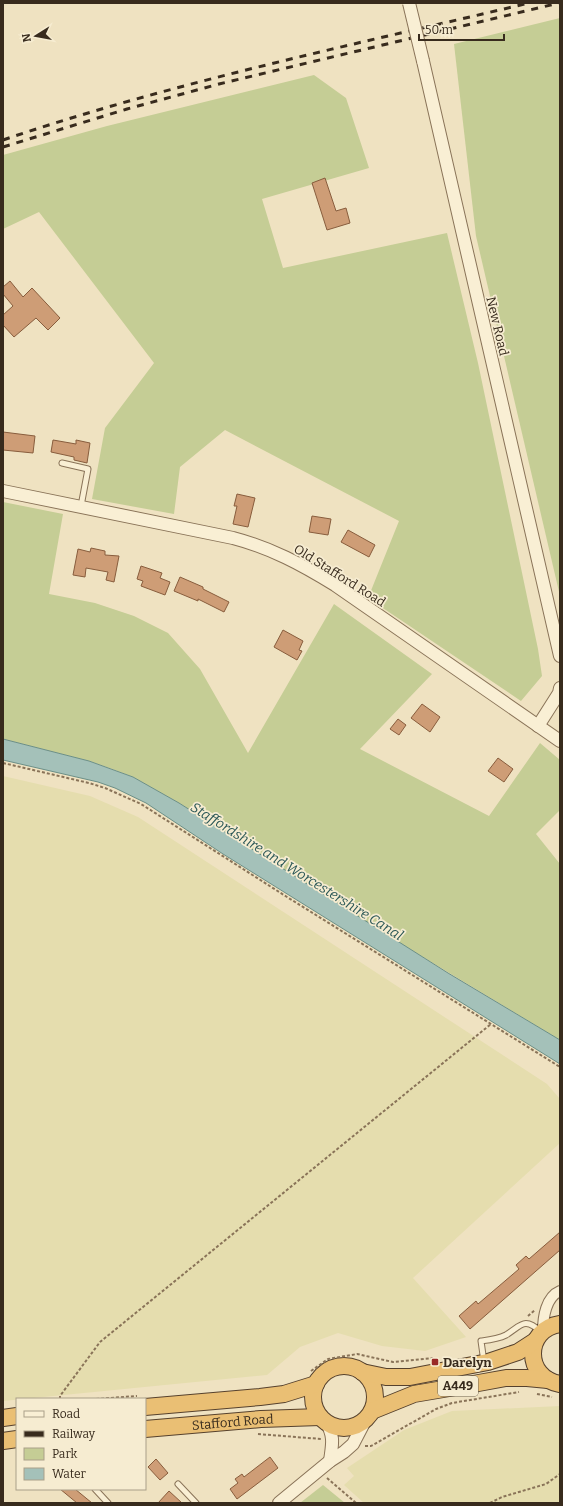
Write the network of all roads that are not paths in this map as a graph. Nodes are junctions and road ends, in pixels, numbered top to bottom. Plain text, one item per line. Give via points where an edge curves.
1 (409, 3) edge
2 (62, 463) dead end
3 (3, 490) edge
4 (81, 506) junction
5 (560, 656) edge
6 (560, 688) edge
7 (538, 726) junction
8 (560, 741) edge
9 (560, 1291) edge
10 (560, 1324) edge
11 (540, 1335) junction
12 (484, 1362) junction
13 (362, 1372) junction
14 (312, 1378) junction
15 (554, 1387) edge
16 (146, 1407) edge
17 (369, 1415) junction
18 (16, 1416) edge
19 (3, 1418) edge
20 (323, 1420) junction
21 (146, 1429) edge
22 (16, 1439) edge
23 (3, 1441) edge
24 (330, 1461) junction
25 (178, 1484) dead end
26 (96, 1490) edge
27 (108, 1503) edge
28 (196, 1503) edge
29 (279, 1503) edge

1 - 5 street, New Road, bridge
2 - 4 lane via 88,469
3 - 4 street, Old Stafford Road
4 - 7 street, Old Stafford Road via 233,538 279,553 335,585
6 - 7 street
7 - 8 street, Old Stafford Road
9 - 11 street via 549,1302
10 - 11 highway via 549,1327
11 - 12 highway, A449 via 518,1352
11 - 12 lane via 534,1325 520,1324 500,1338 481,1341
11 - 15 highway via 532,1356 542,1376
12 - 13 highway, A449 via 410,1377 386,1378
13 - 14 highway via 344,1366
13 - 17 highway via 374,1390 374,1404
14 - 16 highway, Stafford Road via 284,1394
14 - 20 highway via 313,1401
15 - 17 highway, A449 via 527,1378 506,1378 414,1394
17 - 20 highway via 358,1425 348,1428 332,1426
17 - 24 street via 353,1444
18 - 19 highway
20 - 21 highway, Stafford Road via 262,1419
20 - 24 street via 332,1432
22 - 23 highway
24 - 29 street
25 - 28 lane
26 - 27 lane

